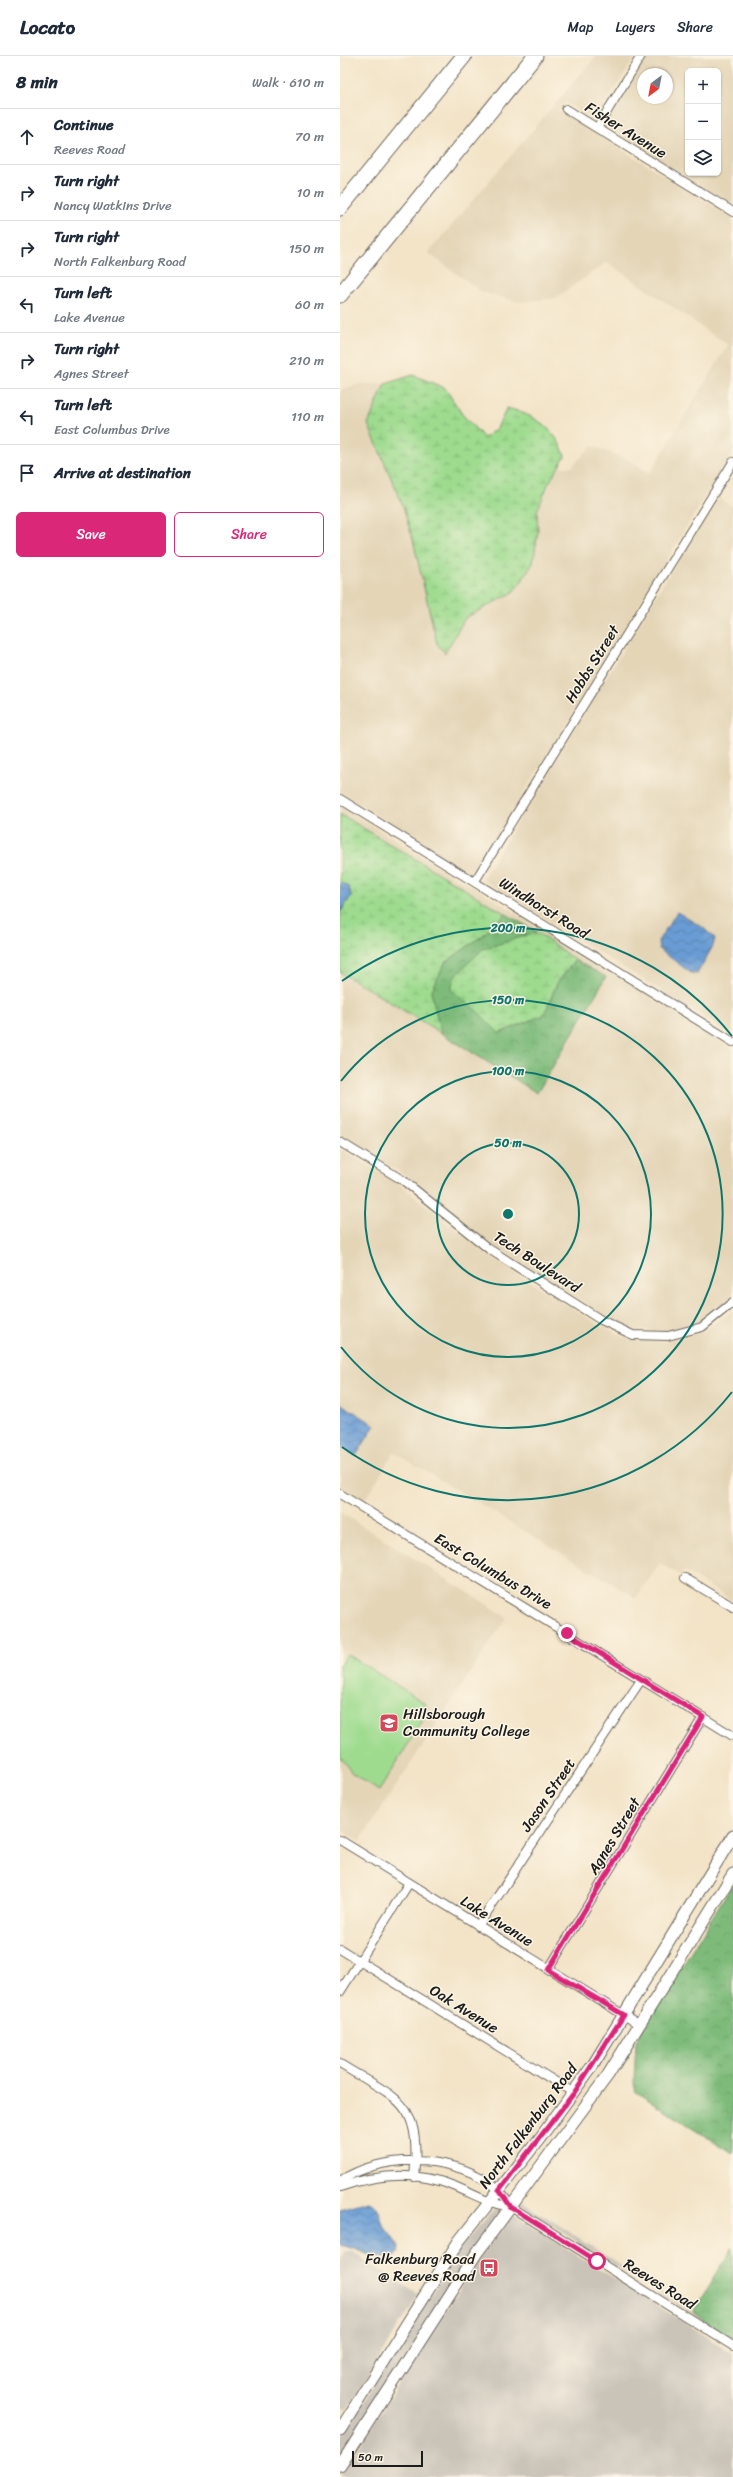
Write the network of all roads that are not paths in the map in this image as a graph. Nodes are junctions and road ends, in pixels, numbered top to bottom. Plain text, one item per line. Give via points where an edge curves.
1 (464, 56) edge
2 (535, 56) edge
3 (642, 56) edge
4 (566, 109) dead end
5 (597, 128) junction
6 (340, 208) edge
7 (733, 212) edge
8 (340, 295) edge
9 (733, 462) edge
10 (340, 799) edge
11 (475, 881) junction
12 (733, 1042) edge
13 (340, 1142) edge
14 (733, 1302) edge
15 (340, 1494) edge
16 (686, 1578) dead end
17 (733, 1607) edge
18 (641, 1680) junction
19 (703, 1717) junction
20 (733, 1736) edge
21 (733, 1836) edge
22 (340, 1840) edge
23 (733, 1874) edge
24 (409, 1883) junction
25 (478, 1926) junction
26 (340, 1949) edge
27 (360, 1961) junction
28 (548, 1970) junction
29 (340, 1992) edge
30 (624, 2015) junction
31 (640, 2025) junction
32 (340, 2064) edge
33 (574, 2093) junction
34 (416, 2161) junction
35 (414, 2176) junction
36 (340, 2182) edge
37 (340, 2187) edge
38 (499, 2190) junction
39 (489, 2203) junction
40 (511, 2207) junction
41 (733, 2346) edge
42 (340, 2430) edge
43 (340, 2466) edge

1 - 6 highway
2 - 8 highway
3 - 5 street
4 - 5 street, Fisher Avenue
5 - 7 street, Fisher Avenue
9 - 11 street, Hobbs Street
10 - 11 street, Windhorst Road via 463,877
11 - 12 street, Windhorst Road
13 - 14 street, Tech Boulevard via 404,1181 489,1249 601,1320 633,1335 668,1336 702,1327
15 - 18 street, East Columbus Drive
16 - 17 street
18 - 19 street, East Columbus Drive
18 - 25 street, Jason Street
19 - 20 street, East Columbus Drive
19 - 28 street, Agnes Street
21 - 30 street, North Falkenburg Road
22 - 24 street, Lake Avenue
23 - 31 street
24 - 25 street, Lake Avenue
24 - 27 street
25 - 28 street, Lake Avenue
26 - 27 street, Oak Avenue
27 - 29 street
27 - 33 street, Oak Avenue
28 - 30 street, Lake Avenue
30 - 31 street, Lake Avenue
30 - 33 street, North Falkenburg Road
31 - 40 street via 582,2113
32 - 34 street via 400,2101 409,2111 414,2126
33 - 38 street, North Falkenburg Road
34 - 35 street
34 - 36 street via 374,2166 355,2172
34 - 38 street via 455,2168 489,2182
35 - 37 street via 372,2177
35 - 39 street via 452,2185
38 - 39 street, North Falkenburg Road
38 - 40 street
39 - 40 street
39 - 42 street, North Falkenburg Road via 459,2241
40 - 41 street, Reeves Road
40 - 43 street via 476,2254

